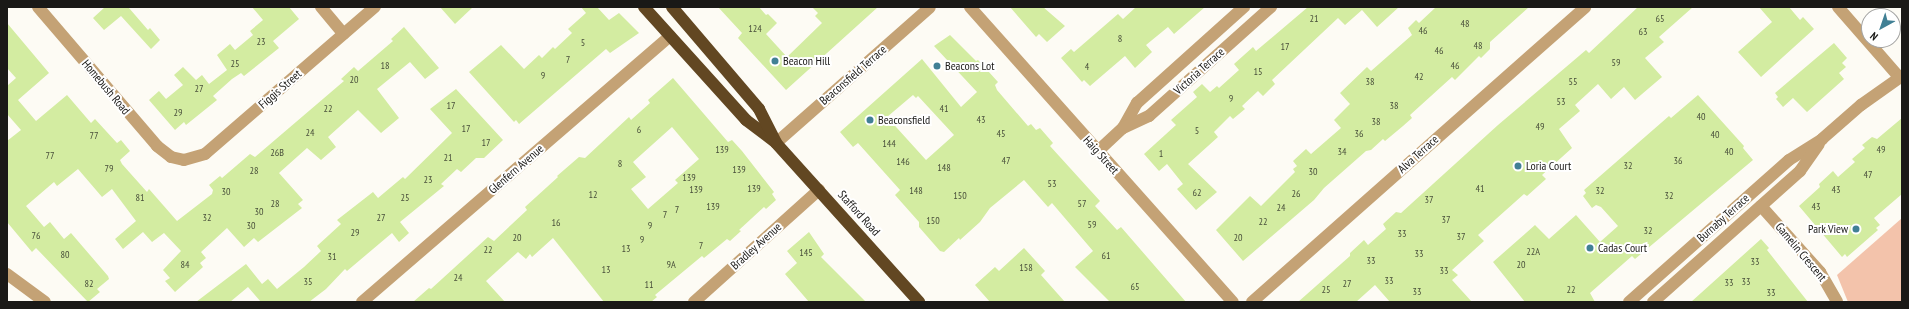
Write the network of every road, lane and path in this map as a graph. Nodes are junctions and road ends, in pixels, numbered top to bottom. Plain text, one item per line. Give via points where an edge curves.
1 (38, 7) edge
2 (321, 7) edge
3 (375, 7) edge
4 (644, 7) edge
5 (672, 7) edge
6 (930, 7) edge
7 (970, 7) edge
8 (1244, 7) edge
9 (1271, 7) edge
10 (1585, 7) edge
11 (1838, 7) edge
12 (344, 34) junction
13 (670, 36) junction
14 (1901, 77) edge
15 (1123, 128) junction
16 (1822, 140) junction
17 (776, 143) junction
18 (1098, 151) junction
19 (179, 160) joint
20 (819, 190) junction
21 (1761, 206) junction
22 (7, 274) edge
23 (45, 302) edge
24 (362, 302) edge
25 (694, 302) edge
26 (919, 302) edge
27 (1233, 302) edge
28 (1252, 302) edge
29 (1629, 302) edge
30 (1653, 302) edge
31 (1837, 302) edge

1 - 19 street, Homebush Road via 157,146 167,155
2 - 12 street
3 - 12 street, Figgis Street
4 - 13 highway, Stafford Road
5 - 17 highway, Stafford Road via 759,109
6 - 17 street, Beaconsfield Terrace
7 - 18 street, Haig Street
8 - 15 street, Victoria Terrace via 1137,103
9 - 15 street, Victoria Terrace via 1149,116
10 - 28 street, Alva Terrace
11 - 14 street
12 - 19 street, Figgis Street via 205,154 190,160
13 - 17 highway, Stafford Road via 746,120
13 - 24 street, Glenfern Avenue
14 - 16 street, Burnaby Terrace via 1861,105
15 - 18 street, Victoria Terrace
16 - 21 street, Burnaby Terrace via 1800,172
16 - 29 street, Burnaby Terrace via 1789,160
17 - 20 highway, Stafford Road
18 - 27 street, Haig Street
20 - 25 street, Bradley Avenue
20 - 26 highway, Stafford Road
21 - 30 street, Burnaby Terrace
21 - 31 street, Gamelin Crescent via 1820,272
22 - 23 street

